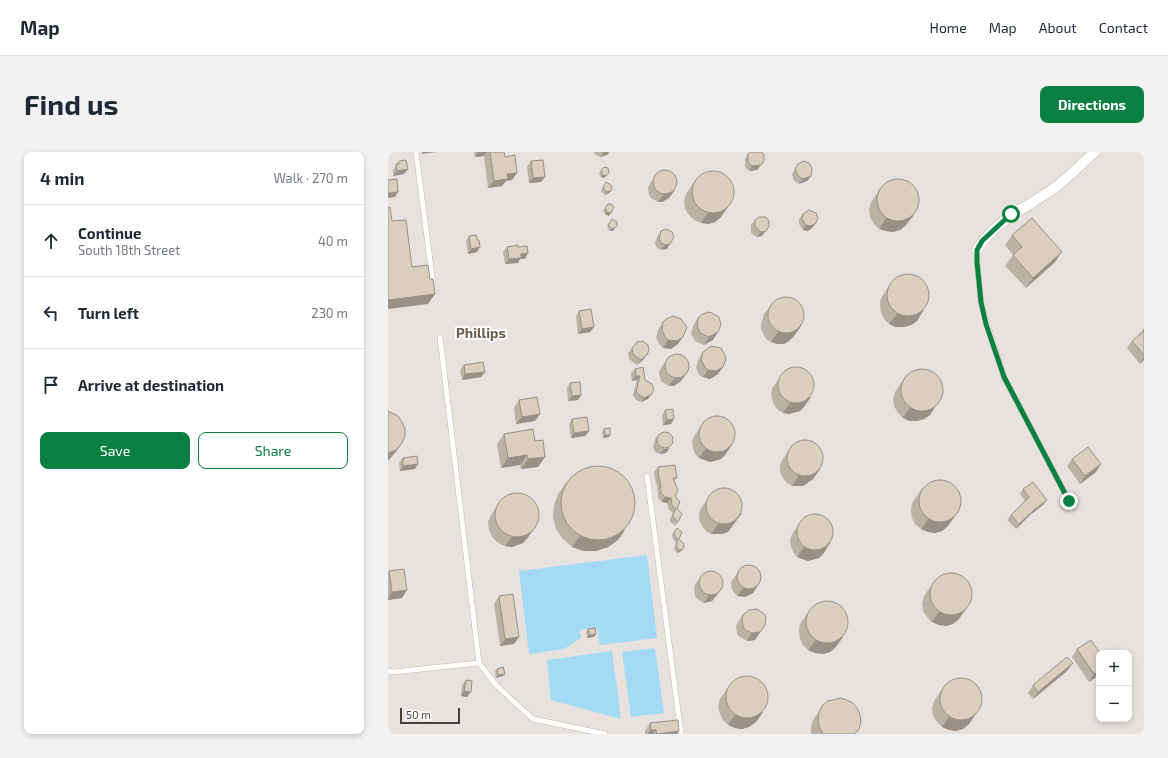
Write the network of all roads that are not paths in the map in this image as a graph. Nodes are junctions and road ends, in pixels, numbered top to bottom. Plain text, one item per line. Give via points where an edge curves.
1 (416, 152) edge
2 (1095, 152) edge
3 (977, 250) joint
4 (434, 286) edge
5 (440, 337) dead end
6 (646, 476) dead end
7 (1069, 501) dead end
8 (479, 663) junction
9 (388, 671) edge
10 (605, 734) edge
11 (681, 734) edge

1 - 4 lane
2 - 3 street via 1054,188 1011,214 982,241
3 - 7 lane via 981,302 1004,377
5 - 8 lane
6 - 11 lane
8 - 9 lane
8 - 10 lane via 496,685 533,719

